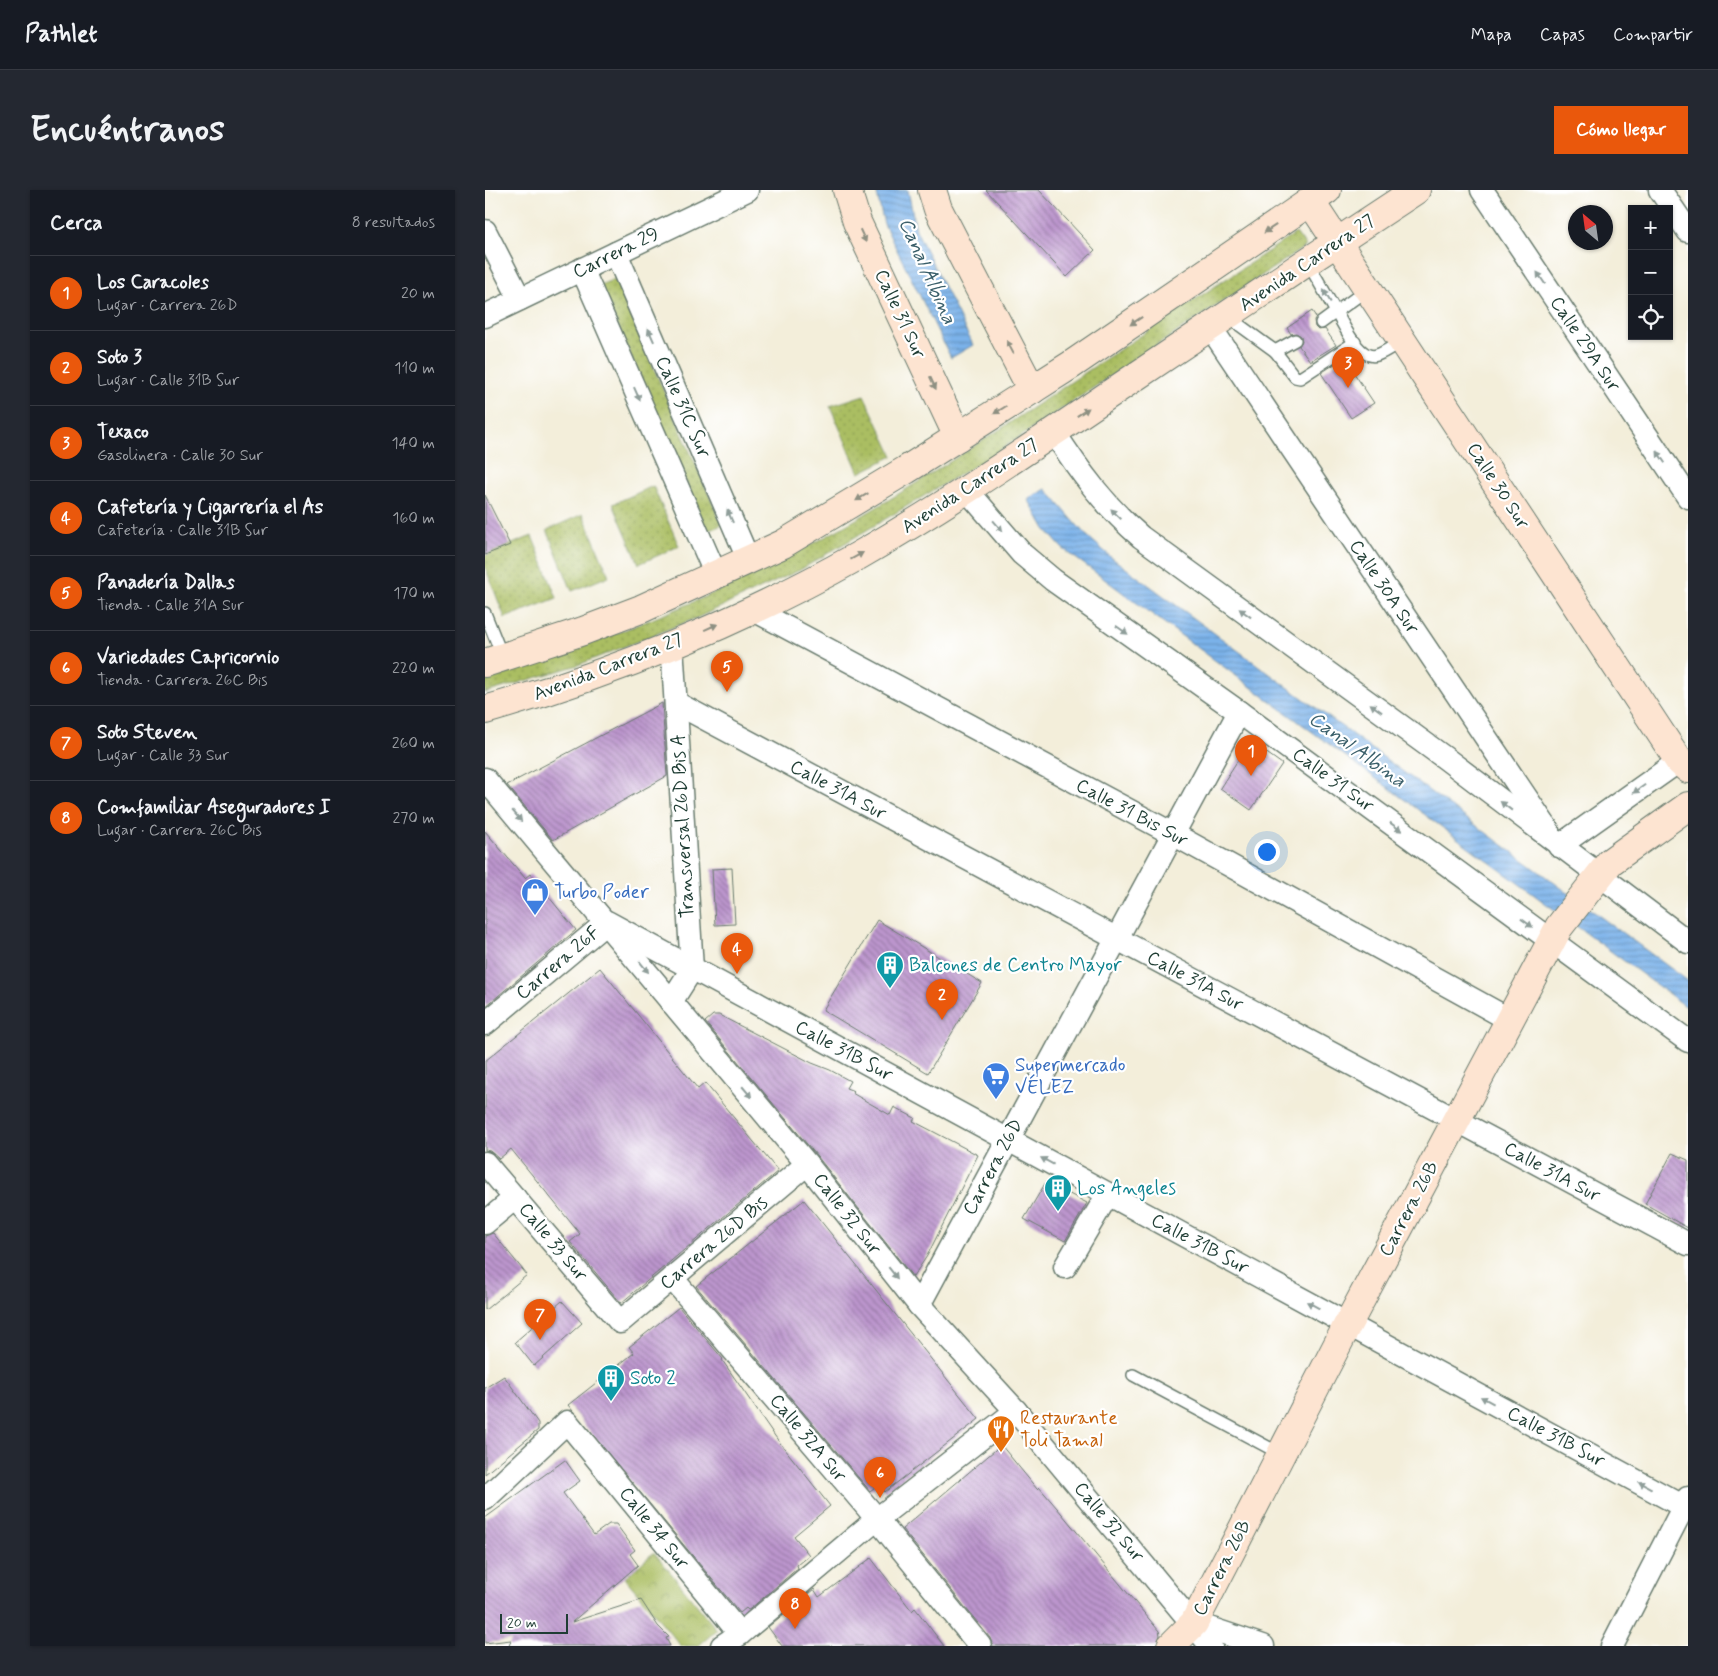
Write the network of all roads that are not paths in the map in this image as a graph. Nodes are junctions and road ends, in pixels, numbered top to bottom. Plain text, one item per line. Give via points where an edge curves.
1 (747, 190) edge
2 (847, 190) edge
3 (932, 190) edge
4 (1416, 190) edge
5 (1482, 190) edge
6 (1660, 190) edge
7 (1318, 196) edge
8 (706, 199) edge
9 (485, 231) edge
10 (1688, 231) edge
11 (1337, 243) junction
12 (616, 253) junction
13 (1308, 263) junction
14 (582, 269) junction
15 (1367, 289) junction
16 (520, 299) junction
17 (1336, 312) junction
18 (485, 316) edge
19 (1219, 322) junction
20 (1321, 323) dead end
21 (1295, 340) dead end
22 (1402, 341) junction
23 (1355, 342) junction
24 (1275, 351) junction
25 (1032, 390) junction
26 (1054, 432) junction
27 (958, 437) junction
28 (967, 489) junction
29 (1688, 497) edge
30 (749, 561) junction
31 (716, 576) junction
32 (752, 609) junction
33 (485, 613) edge
34 (672, 644) junction
35 (494, 660) edge
36 (676, 703) junction
37 (485, 710) edge
38 (1239, 712) junction
39 (1683, 765) edge
40 (485, 779) edge
41 (1688, 806) edge
42 (1173, 834) junction
43 (1559, 846) junction
44 (1590, 884) junction
45 (607, 922) junction
46 (1556, 934) junction
47 (1116, 939) junction
48 (1688, 942) edge
49 (692, 969) junction
50 (671, 1002) junction
51 (1510, 1020) junction
52 (485, 1024) edge
53 (1688, 1041) edge
54 (1456, 1121) junction
55 (1008, 1140) junction
56 (485, 1163) edge
57 (807, 1164) junction
58 (1108, 1194) junction
59 (515, 1198) junction
60 (485, 1223) edge
61 (1688, 1244) edge
62 (1065, 1267) dead end
63 (673, 1278) junction
64 (919, 1305) junction
65 (620, 1322) joint
66 (1348, 1324) junction
67 (1133, 1374) dead end
68 (1016, 1412) junction
69 (1281, 1454) junction
70 (485, 1498) edge
71 (1687, 1504) edge
72 (877, 1519) junction
73 (1194, 1623) junction
74 (740, 1634) junction
75 (722, 1646) edge
76 (980, 1646) edge
77 (1171, 1646) edge
78 (1211, 1646) edge
79 (1263, 1646) edge
80 (1612, 1646) edge

1 - 8 street, Carrera 29
2 -> 27 street, Calle 31 Sur via 857,222
25 -> 3 street via 938,209
4 - 11 street, Avenida Carrera 27
29 -> 5 street, Calle 29A Sur
6 - 10 street
7 - 11 street, Calle 30 Sur
7 -> 25 street
8 - 12 street, Carrera 29
9 - 16 street
11 - 13 street, Avenida Carrera 27
11 - 15 street, Calle 30 Sur
12 - 14 street, Carrera 29
30 -> 12 street, Calle 31C Sur
17 -> 13 lane
13 - 19 street, Avenida Carrera 27
14 - 16 street, Carrera 29
14 -> 31 street, Calle 31C Sur
15 - 17 lane
15 - 22 street, Calle 30 Sur
16 - 18 street, Carrera 29
17 - 20 lane
17 - 23 lane
19 - 24 lane
26 -> 19 street, Avenida Carrera 27
19 - 43 street, Calle 30A Sur
21 - 24 lane
22 - 23 lane via 1376,355 1367,356
22 - 39 street, Calle 30 Sur
23 - 24 lane via 1300,378 1295,377
25 -> 27 street
26 - 28 street, Avenida Carrera 27
43 -> 26 street via 1445,758 1141,537 1108,506 1083,476
27 -> 30 street
32 -> 28 street, Avenida Carrera 27 via 857,556
28 -> 38 street, Calle 31 Sur via 1022,554 1053,580
30 - 31 street
31 - 35 street via 608,622
34 -> 32 street, Avenida Carrera 27
32 - 42 street, Calle 31 Bis Sur
33 - 35 lane
34 - 36 street, Transversal 26D Bis A
34 - 37 street, Avenida Carrera 27 via 604,672
36 - 47 street, Calle 31A Sur
36 - 49 street, Transversal 26D Bis A
38 - 42 street, Carrera 26D
38 -> 46 street, Calle 31 Sur
39 -> 43 street
40 -> 45 street, Calle 32 Sur
41 - 44 street, Carrera 26B via 1627,848
42 - 47 street, Carrera 26D
42 - 51 street, Calle 31 Bis Sur
43 - 44 street
44 - 46 street, Carrera 26B
44 - 48 street
45 - 49 street, Calle 31B Sur
45 -> 50 street, Calle 32 Sur
45 - 52 street, Carrera 26F
46 - 51 street, Carrera 26B
46 - 53 street, Calle 31 Sur
47 - 54 street, Calle 31A Sur
47 - 55 street, Carrera 26D
49 - 50 street
49 - 55 street, Calle 31B Sur
50 -> 57 street, Calle 32 Sur
51 - 54 street, Carrera 26B
54 - 61 street, Calle 31A Sur
54 - 66 street, Carrera 26B
58 -> 55 street, Calle 31B Sur
55 - 64 street, Carrera 26D
56 - 59 street, Calle 33 Sur
57 - 63 street, Carrera 26D Bis
57 -> 64 street, Calle 32 Sur
58 - 62 street
66 -> 58 street, Calle 31B Sur
59 - 60 street
59 - 65 street, Calle 33 Sur
63 - 65 street, Carrera 26D Bis
63 - 72 street, Calle 32A Sur
64 - 68 street, Calle 32 Sur
66 - 69 street, Carrera 26B
71 -> 66 street, Calle 31B Sur
67 - 69 lane
68 - 72 street
68 - 73 street, Calle 32 Sur
69 - 73 street, Carrera 26B
70 - 74 street, Calle 34 Sur via 567,1422
71 - 80 street
72 - 74 street
72 - 76 street, Calle 32A Sur
73 - 77 street, Carrera 26B
73 - 78 street, Calle 32 Sur
73 - 79 street
74 - 75 street

